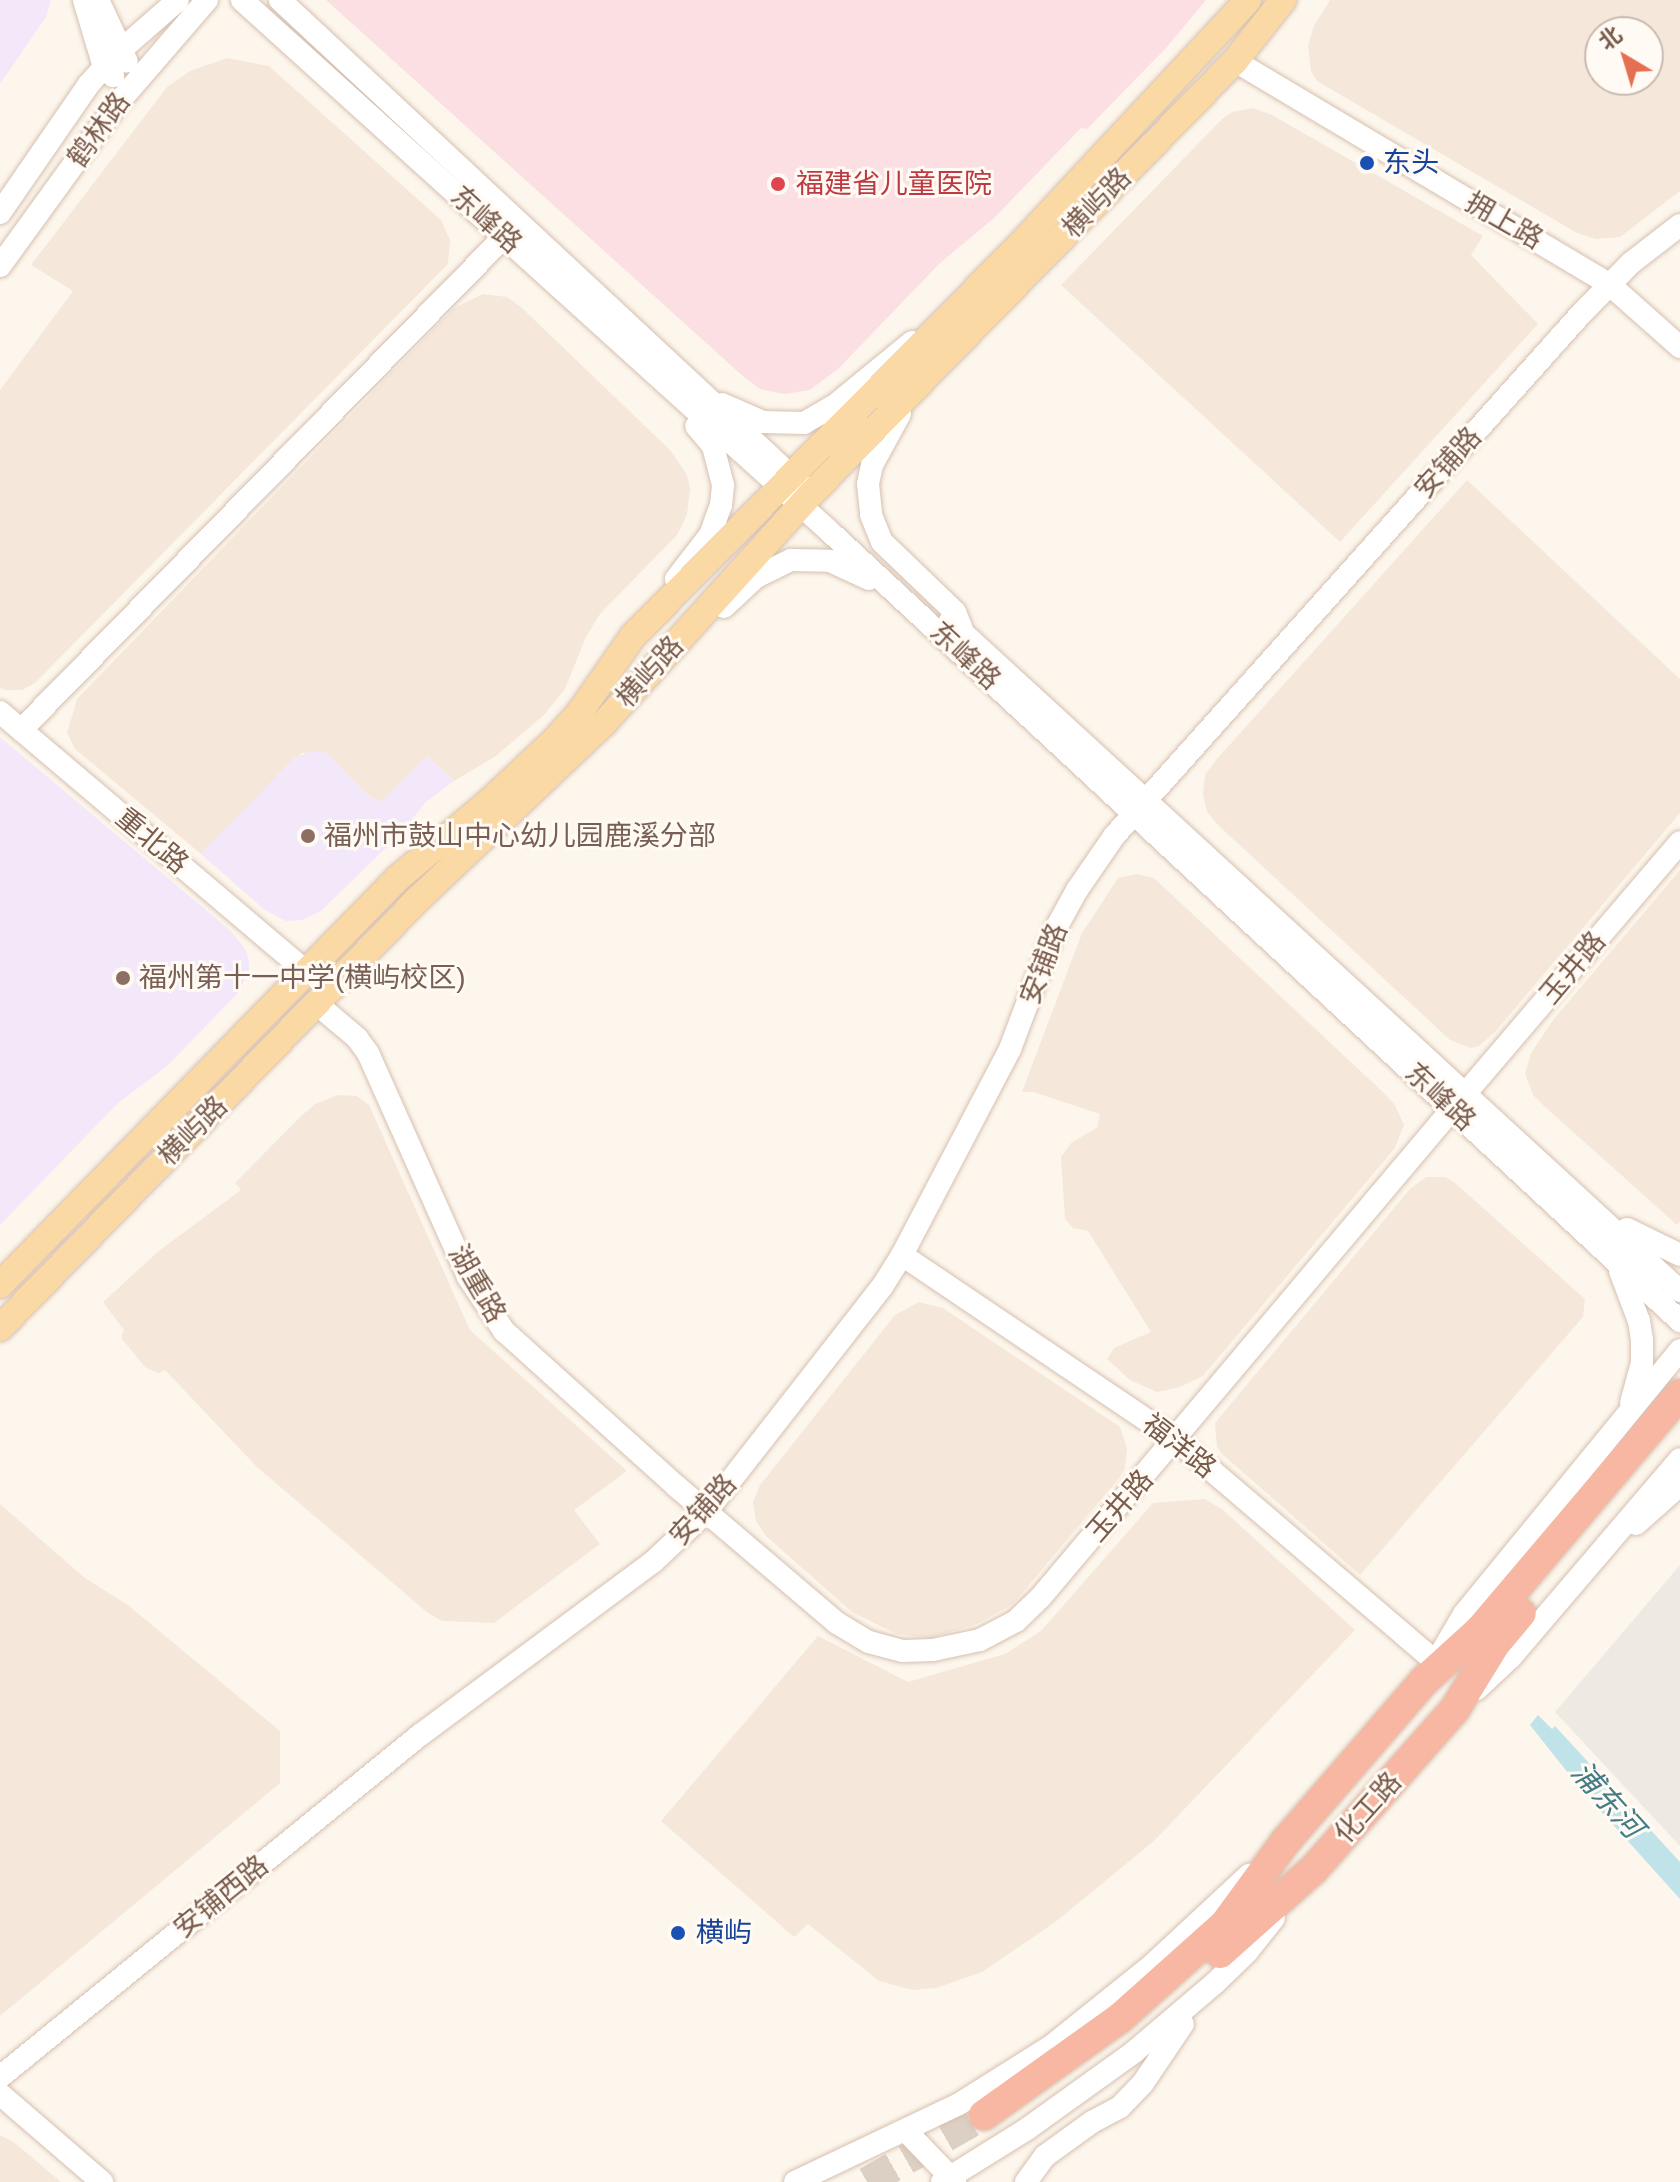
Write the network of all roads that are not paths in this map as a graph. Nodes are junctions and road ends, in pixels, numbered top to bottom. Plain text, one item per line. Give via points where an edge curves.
1 (84, 0) edge
2 (98, 0) edge
3 (178, 0) edge
4 (207, 0) edge
5 (242, 0) edge
6 (280, 0) edge
7 (1248, 0) edge
8 (1283, 0) edge
9 (112, 59) junction
10 (1235, 61) junction
11 (138, 79) junction
12 (0, 213) edge
13 (1680, 225) edge
14 (504, 237) junction
15 (0, 266) edge
16 (1609, 284) junction
17 (945, 318) junction
18 (608, 332) junction
19 (1680, 347) edge
20 (919, 384) junction
21 (699, 392) junction
22 (784, 481) junction
23 (806, 500) junction
24 (917, 612) junction
25 (964, 634) junction
26 (633, 636) junction
27 (662, 660) junction
28 (0, 712) edge
29 (21, 730) junction
30 (1140, 806) junction
31 (1680, 842) edge
32 (304, 970) junction
33 (318, 1005) junction
34 (1459, 1101) junction
35 (1584, 1202) junction
36 (902, 1255) junction
37 (1680, 1255) edge
38 (1614, 1259) junction
39 (0, 1285) edge
40 (1680, 1291) edge
41 (1680, 1321) edge
42 (0, 1328) edge
43 (1680, 1350) edge
44 (1680, 1394) edge
45 (1627, 1413) junction
46 (1680, 1425) edge
47 (1176, 1440) junction
48 (1680, 1459) edge
49 (1680, 1485) edge
50 (706, 1512) junction
51 (1587, 1535) junction
52 (1430, 1671) junction
53 (443, 1717) joint
54 (1285, 1842) junction
55 (1314, 1869) junction
56 (1214, 1984) junction
57 (0, 2077) edge
58 (0, 2094) edge
59 (1092, 2122) junction
60 (990, 2132) junction
61 (899, 2134) junction
62 (946, 2181) edge
63 (102, 2182) edge
64 (795, 2182) edge
65 (1026, 2182) edge

1 - 9 main road
2 - 9 main road
3 - 9 main road, 鹤林路
4 - 11 main road, 鹤林路
5 - 14 main road, 东峰路
6 - 21 main road, 东峰路
7 - 17 main road, 横屿路
8 - 10 main road, 横屿路
9 - 11 main road
9 - 12 main road, 鹤林路
10 - 16 main road, 拥上路
10 - 20 main road, 横屿路
11 - 15 main road, 鹤林路
13 - 16 main road, 安铺路
14 - 18 main road, 东峰路
14 - 29 main road
16 - 19 main road, 拥上路
16 - 30 main road, 安铺路
17 - 21 main road via 844,399 804,423 754,420
17 - 22 main road, 横屿路
18 - 22 main road, 东峰路
18 - 26 main road via 650,383 710,440 723,485 710,535
20 - 23 main road, 横屿路
20 - 25 main road via 876,454 868,484 869,507 882,542 955,612
21 - 22 main road, 东峰路
22 - 23 main road, 东峰路
22 - 26 main road, 横屿路
23 - 24 main road, 东峰路
23 - 25 main road, 东峰路
23 - 27 main road, 横屿路
24 - 27 main road via 850,568 817,559 791,560 756,577
24 - 30 main road, 东峰路
25 - 30 main road, 东峰路
26 - 32 main road, 横屿路 via 555,740 398,878
27 - 33 main road, 横屿路 via 604,723 418,899
28 - 29 main road, 重北路
29 - 32 main road, 重北路
30 - 34 main road, 东峰路
30 - 36 main road, 安铺路 via 1062,916 1010,1049
31 - 34 main road, 玉井路
32 - 39 main road, 横屿路
33 - 42 main road, 横屿路
33 - 50 main road, 湖重路 via 368,1053 468,1277 496,1322
34 - 35 main road, 东峰路
34 - 38 main road, 东峰路
34 - 47 main road, 玉井路
35 - 37 main road
35 - 40 main road, 东峰路
36 - 47 main road, 福洋路
36 - 50 main road, 安铺路
38 - 41 main road, 东峰路
38 - 45 main road via 1642,1340 1638,1384
43 - 45 main road
44 - 51 highway, 化工路
45 - 52 main road via 1464,1614
46 - 51 highway, 化工路
47 - 50 main road, 玉井路 via 1029,1610 991,1635 941,1649 891,1649 848,1631
47 - 52 main road, 福洋路
48 - 51 main road
49 - 51 main road via 1657,1509
50 - 53 main road, 安铺路 via 624,1585
51 - 52 highway, 化工路
51 - 55 highway, 化工路 via 1495,1644 1455,1709
52 - 54 highway, 化工路
53 - 57 main road, 安铺西路
54 - 60 highway, 化工路 via 1225,1924
54 - 61 main road, 化工路 via 1098,2011 1004,2077
55 - 56 main road
55 - 60 highway, 化工路 via 1132,2031
56 - 59 main road via 1143,2083 1120,2107
56 - 60 main road via 1100,2079
58 - 63 main road
59 - 60 main road
59 - 65 main road via 1045,2156
60 - 62 main road
61 - 62 main road
61 - 64 main road, 化工路

